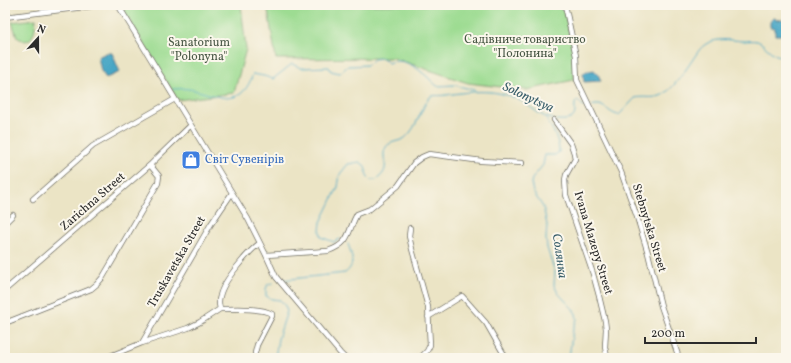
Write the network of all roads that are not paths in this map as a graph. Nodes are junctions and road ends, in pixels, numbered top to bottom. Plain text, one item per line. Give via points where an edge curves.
1 (100, 5) edge
2 (565, 5) edge
3 (118, 6) edge
4 (5, 17) edge
5 (175, 99) junction
6 (554, 120) dead end
7 (190, 126) junction
8 (522, 163) dead end
9 (150, 166) junction
10 (232, 193) junction
11 (33, 200) dead end
12 (13, 215) dead end
13 (5, 223) edge
14 (410, 228) dead end
15 (260, 243) junction
16 (266, 255) junction
17 (5, 290) edge
18 (220, 309) junction
19 (428, 317) junction
20 (5, 323) edge
21 (142, 343) junction
22 (255, 353) dead end
23 (5, 354) edge
24 (609, 357) edge
25 (10, 358) edge
26 (105, 358) edge
27 (345, 358) edge
28 (420, 358) edge
29 (506, 358) edge
30 (679, 358) edge

1 - 4 street
2 - 30 street, Stebnytska Street via 576,56 577,80 586,94 621,172
3 - 5 street
5 - 7 street
5 - 11 street via 93,146
6 - 24 street, Ivana Mazepy Street via 571,144 574,153 575,159 565,180 566,195 599,296 606,329 605,347
7 - 9 street, Zarichna Street
7 - 10 street
8 - 16 street via 429,154 414,163 398,186 370,209 357,214 350,233 336,248 328,251
9 - 17 street, Zarichna Street
9 - 20 street via 159,176 158,183 97,284 91,289
10 - 15 street
10 - 21 street, Truskavetska Street via 211,224
12 - 13 street
14 - 19 street via 412,249 428,307
15 - 16 street
15 - 18 street via 224,285 219,297
16 - 27 street via 281,285
18 - 21 street via 188,328
18 - 22 street via 243,308 272,314
19 - 28 street via 430,345
19 - 29 street via 462,296 486,323
21 - 26 street
23 - 25 street

